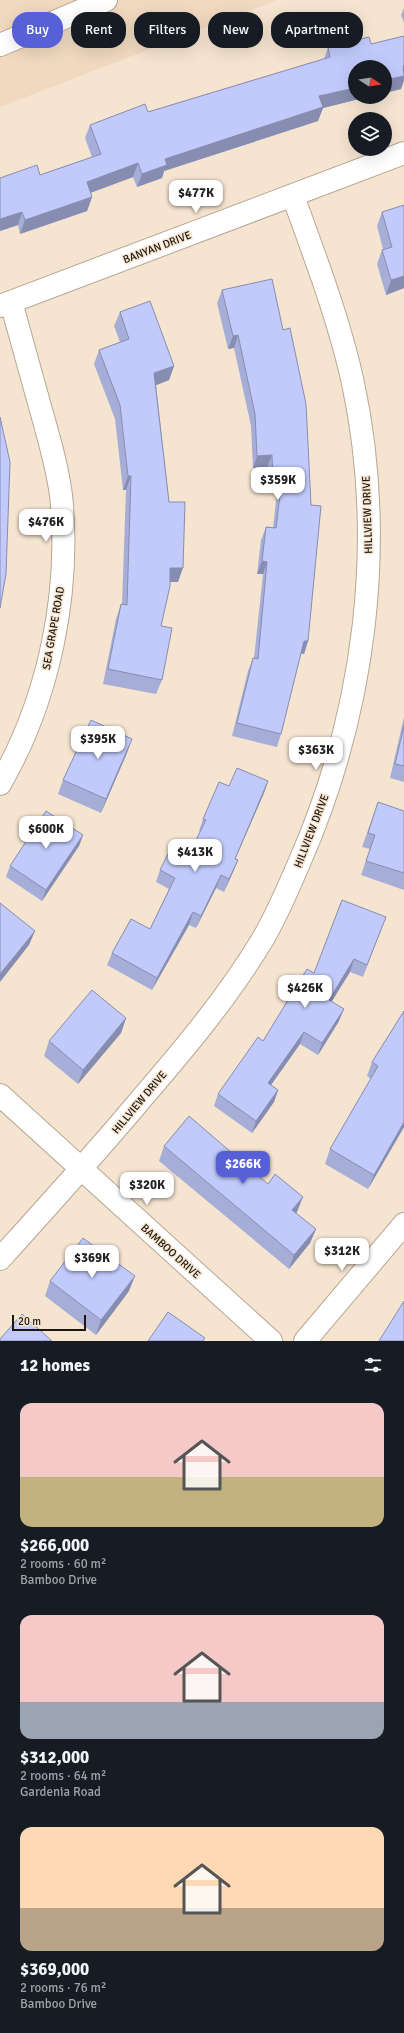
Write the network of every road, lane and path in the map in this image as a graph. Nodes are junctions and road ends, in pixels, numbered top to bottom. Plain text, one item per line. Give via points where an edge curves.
1 (106, 0) edge
2 (0, 45) edge
3 (404, 153) edge
4 (293, 196) junction
5 (5, 304) edge
6 (0, 784) edge
7 (0, 1095) edge
8 (81, 1170) junction
9 (404, 1224) edge
10 (0, 1259) edge
11 (271, 1341) edge
12 (305, 1341) edge

1 - 2 street
3 - 4 street, BANYAN DRIVE
4 - 5 street, BANYAN DRIVE
4 - 8 street, HILLVIEW DRIVE via 343,342 354,386 366,475 369,528 368,588 356,680 344,737 310,838 263,939 230,989 192,1039
5 - 6 street, SEA GRAPE ROAD via 57,470 63,531 58,607 50,653 29,725
7 - 8 street, BAMBOO DRIVE
8 - 10 street, HILLVIEW DRIVE
8 - 11 street, BAMBOO DRIVE
9 - 12 street

